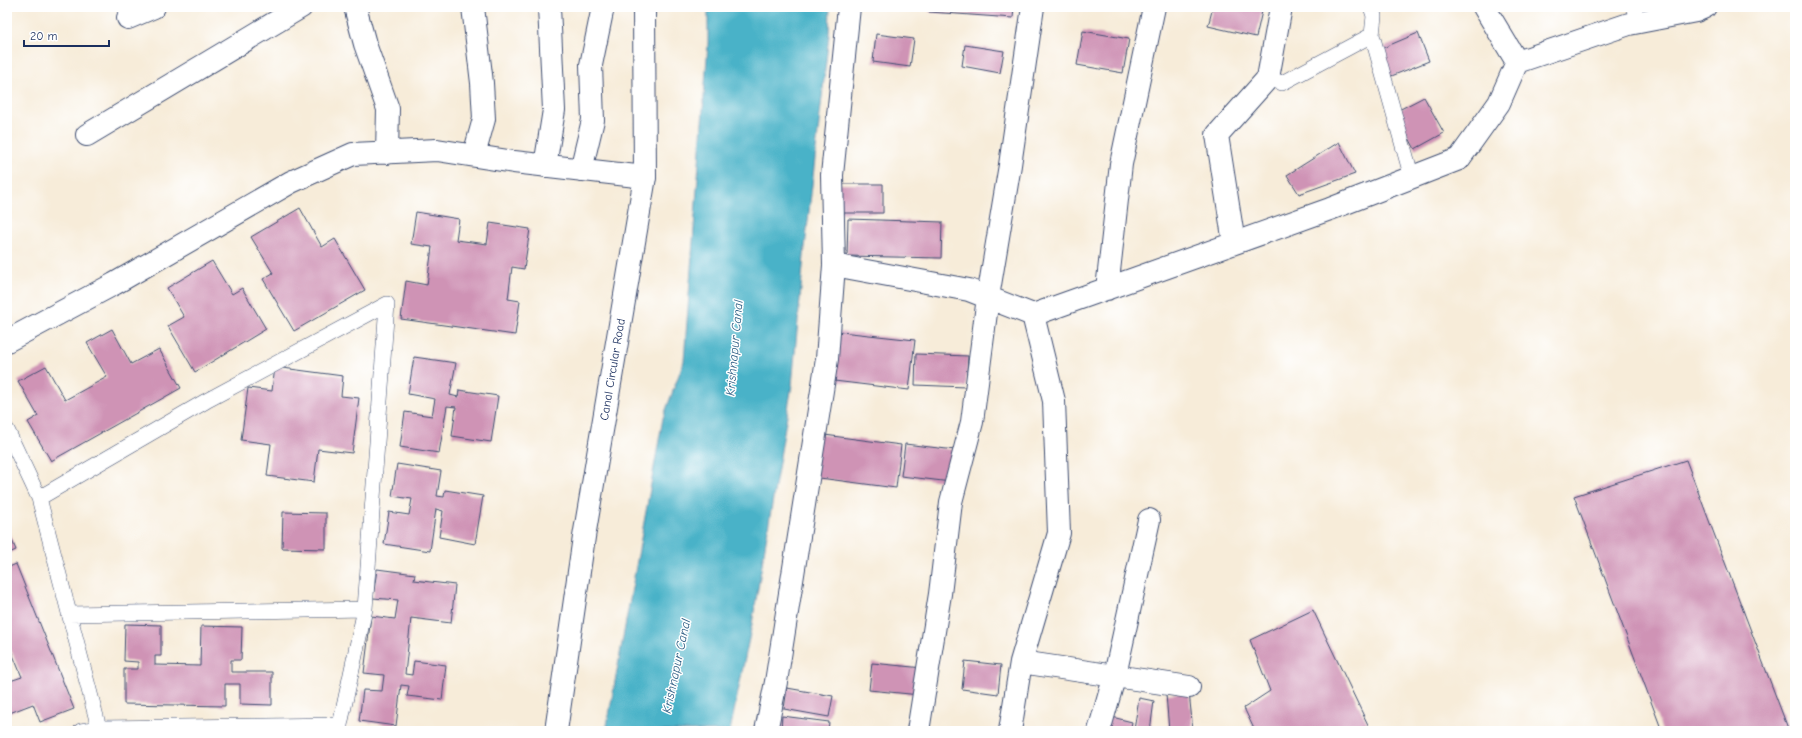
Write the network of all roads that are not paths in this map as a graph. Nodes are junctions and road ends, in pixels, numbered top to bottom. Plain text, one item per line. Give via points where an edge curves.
1 (154, 7) edge
2 (301, 7) edge
3 (355, 7) edge
4 (473, 7) edge
5 (549, 7) edge
6 (603, 7) edge
7 (644, 7) edge
8 (849, 7) edge
9 (1033, 7) edge
10 (1154, 7) edge
11 (1281, 7) edge
12 (1371, 7) edge
13 (1484, 7) edge
14 (1705, 7) edge
15 (1635, 14) edge
16 (128, 18) dead end
17 (1372, 35) junction
18 (1517, 62) junction
19 (1268, 78) junction
20 (87, 135) dead end
21 (387, 152) junction
22 (474, 156) junction
23 (545, 166) junction
24 (581, 170) junction
25 (645, 177) junction
26 (1412, 178) junction
27 (1234, 244) junction
28 (834, 265) junction
29 (1107, 289) junction
30 (988, 297) junction
31 (1034, 315) junction
32 (7, 341) edge
33 (7, 430) edge
34 (39, 498) junction
35 (1149, 520) dead end
36 (365, 609) junction
37 (70, 614) junction
38 (1021, 662) junction
39 (1115, 675) junction
40 (1189, 686) dead end
41 (99, 728) junction
42 (340, 728) edge
43 (81, 731) edge
44 (556, 731) edge
45 (766, 731) edge
46 (918, 731) edge
47 (1010, 731) edge
48 (1099, 731) edge

1 - 16 street
2 - 20 street
3 - 21 street via 388,109
4 - 22 street via 484,119
5 - 23 street via 554,110
6 - 24 street via 591,65 593,120
7 - 25 street, Canal Circular Road
8 - 28 street via 832,175
9 - 30 street
10 - 29 street via 1121,164
11 - 19 street
12 - 17 lane via 1374,16
13 - 18 street
14 - 15 street via 1696,11
15 - 18 street
17 - 19 lane via 1282,83
17 - 26 lane
18 - 26 street via 1499,103 1459,159
19 - 27 street via 1217,135
21 - 22 street via 437,150
21 - 32 street via 353,154 292,182 114,284
22 - 23 street
23 - 24 street
24 - 25 street
25 - 44 street, Canal Circular Road via 584,537
26 - 27 street
27 - 29 street
28 - 30 street via 969,290
28 - 45 street via 827,359
29 - 31 street
30 - 31 street
30 - 46 street via 972,422 951,502 940,594
31 - 38 street via 1054,400 1059,533
33 - 34 lane
34 - 36 lane via 206,401 387,304
34 - 37 lane
35 - 39 street
36 - 37 lane
36 - 42 lane
37 - 41 lane
38 - 39 street
38 - 47 street
39 - 40 street
39 - 48 street
41 - 42 lane
41 - 43 lane

